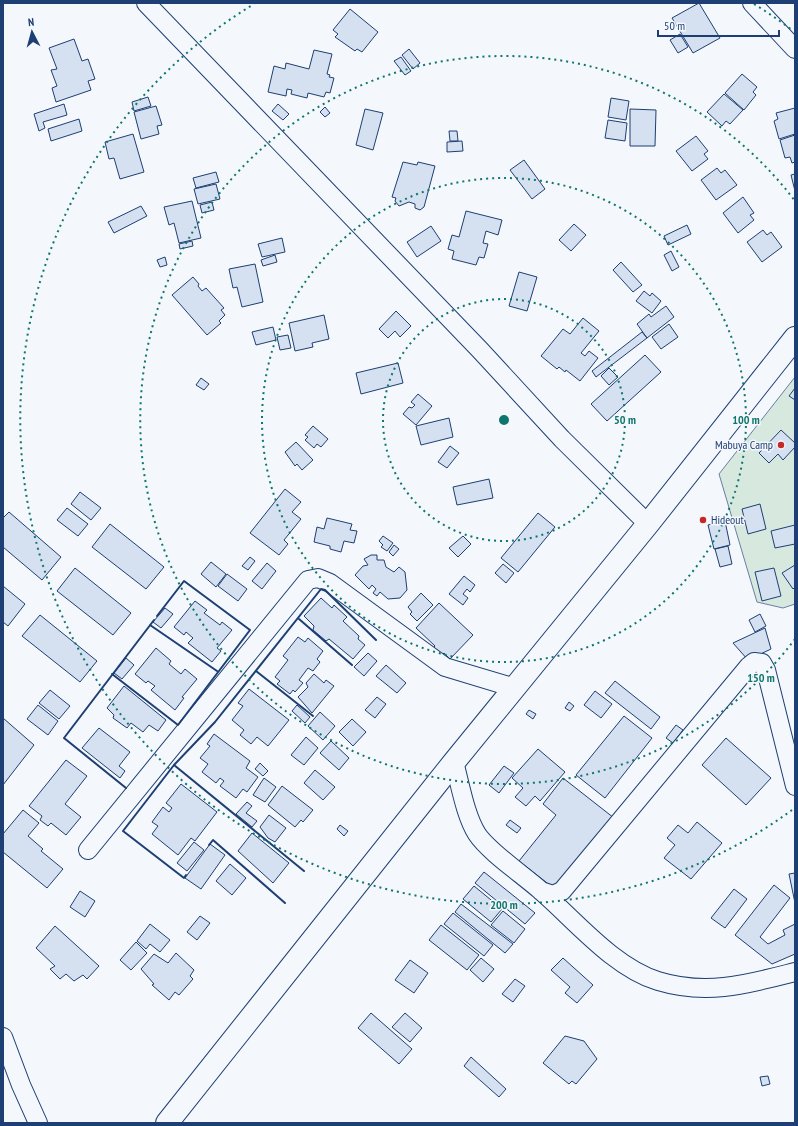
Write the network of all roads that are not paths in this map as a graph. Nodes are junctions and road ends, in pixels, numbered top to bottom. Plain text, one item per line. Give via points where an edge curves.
1 (146, 3) edge
2 (752, 3) edge
3 (795, 49) edge
4 (795, 338) edge
5 (648, 524) junction
6 (515, 688) junction
7 (454, 762) junction
8 (795, 786) edge
9 (88, 850) dead end
10 (541, 891) junction
11 (795, 972) edge
12 (3, 1037) edge
13 (38, 1123) edge
14 (167, 1123) edge

1 - 5 street via 480,350 562,439
2 - 3 street
4 - 5 main road
5 - 6 main road
6 - 7 main road
6 - 9 street via 445,667 330,583 318,578 308,580
7 - 10 street via 470,820 477,834
7 - 14 main road
8 - 10 street via 766,670 762,663 754,662 562,891 553,895
10 - 11 street via 613,956 634,971 658,981 688,987 714,988 740,986
12 - 13 street

